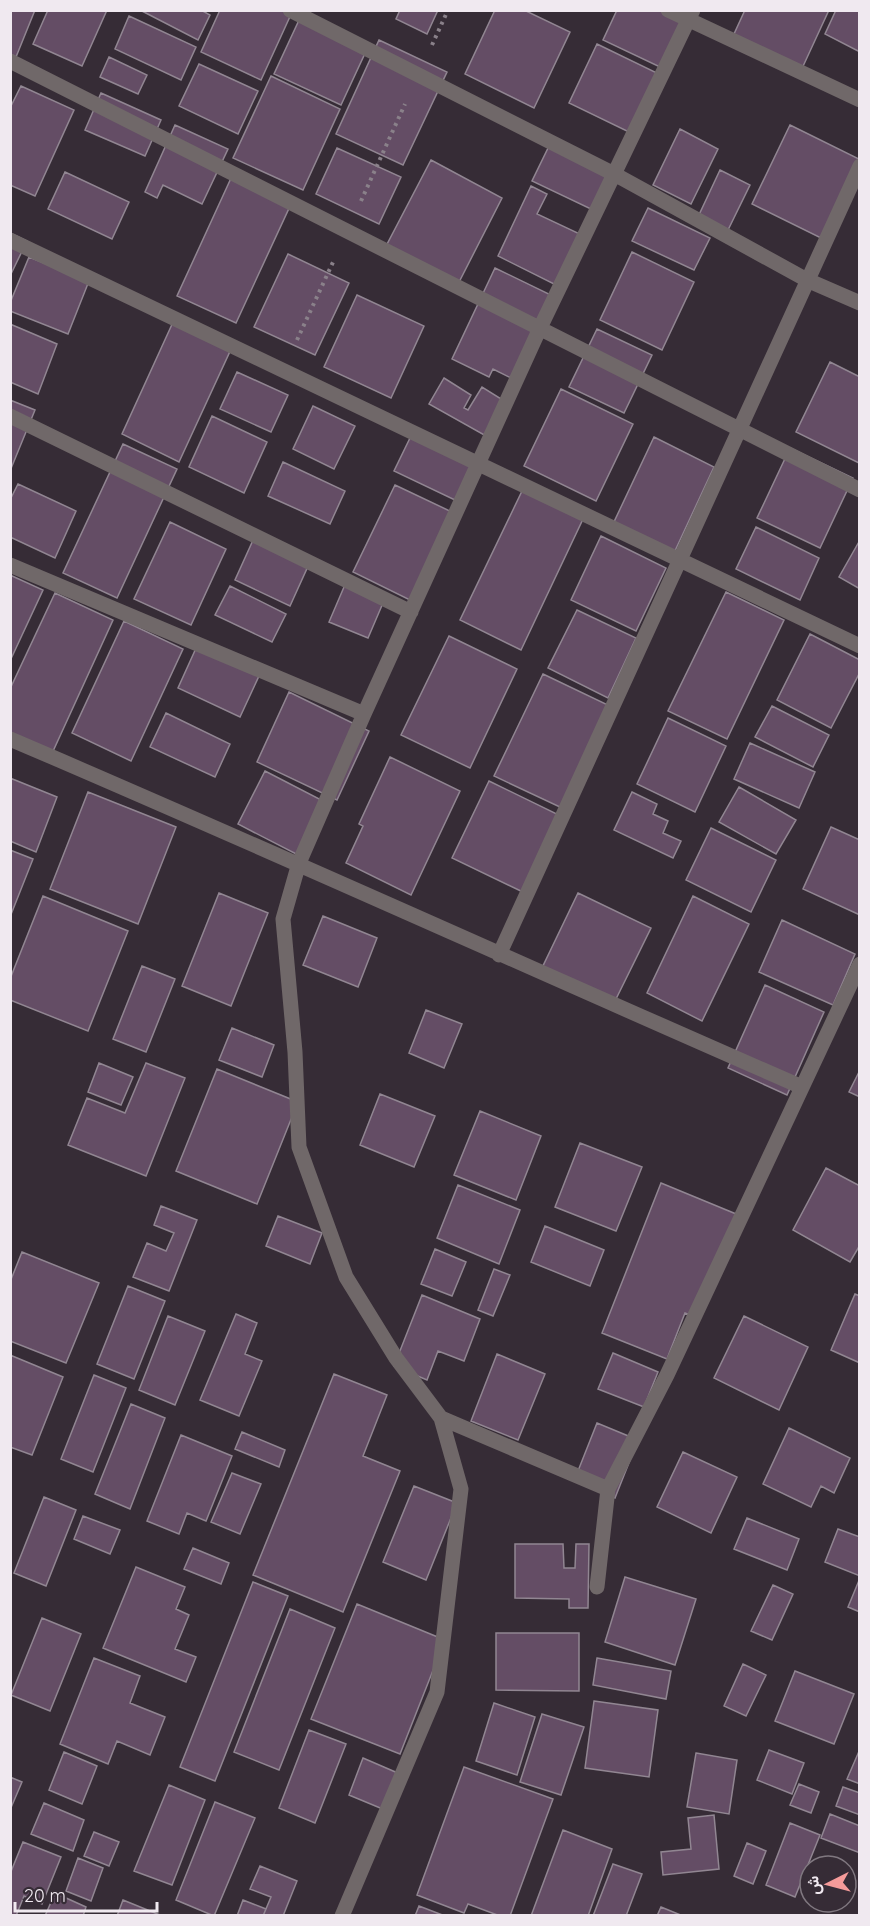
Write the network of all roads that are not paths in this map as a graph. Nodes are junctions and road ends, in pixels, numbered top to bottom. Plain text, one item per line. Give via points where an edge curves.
1 (290, 10) edge
2 (668, 10) edge
3 (690, 16) edge
4 (10, 61) edge
5 (860, 100) edge
6 (860, 166) edge
7 (616, 175) junction
8 (10, 240) edge
9 (807, 280) junction
10 (860, 303) edge
11 (540, 328) junction
12 (10, 416) edge
13 (738, 431) junction
14 (479, 463) junction
15 (860, 490) edge
16 (679, 559) junction
17 (10, 565) edge
18 (411, 612) junction
19 (860, 646) edge
20 (364, 714) junction
21 (10, 739) edge
22 (299, 862) junction
23 (499, 955) junction
24 (860, 964) edge
25 (802, 1087) junction
26 (441, 1418) junction
27 (608, 1489) junction
28 (597, 1587) dead end
29 (342, 1916) edge

1 - 7 street
2 - 3 street
3 - 5 street
3 - 7 street
4 - 11 street
6 - 9 street
7 - 9 street
7 - 11 street
8 - 14 street
9 - 10 street
9 - 13 street
11 - 13 street
11 - 14 street
12 - 18 street
13 - 15 street
13 - 16 street
14 - 16 street
14 - 18 street
16 - 19 street
16 - 23 street
17 - 20 street
18 - 20 street
20 - 22 street
21 - 22 street
22 - 23 street
22 - 26 street via 283,918 299,1147 346,1277 396,1358
23 - 25 street
24 - 25 street
25 - 27 street via 667,1376
26 - 27 street
26 - 29 street via 461,1489 437,1692
27 - 28 street

